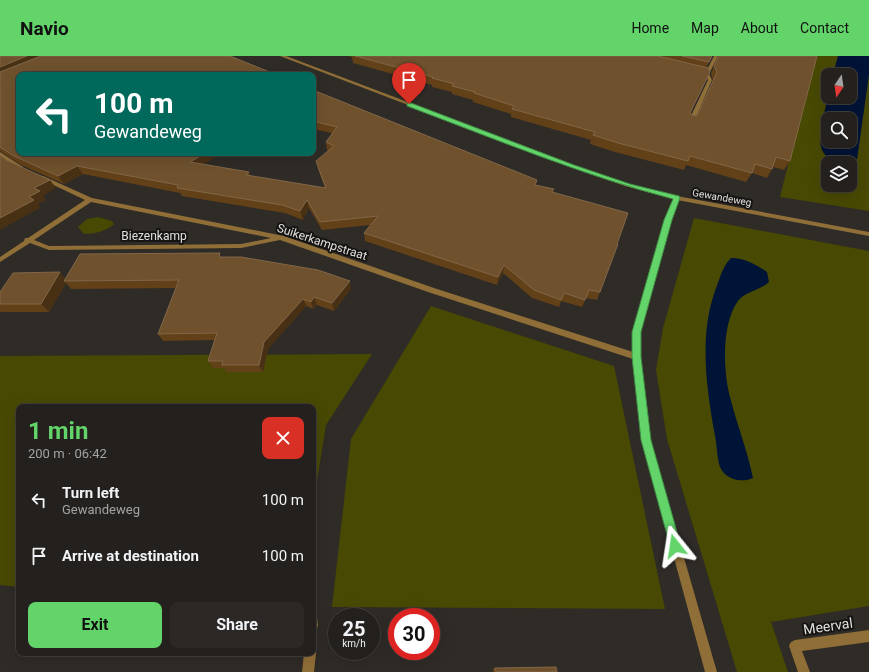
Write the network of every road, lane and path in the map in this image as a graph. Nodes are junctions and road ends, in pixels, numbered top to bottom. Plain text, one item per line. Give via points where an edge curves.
1 (282, 56) edge
2 (716, 56) edge
3 (700, 73) edge
4 (707, 74) junction
5 (691, 122) edge
6 (0, 154) edge
7 (25, 170) edge
8 (38, 176) edge
9 (677, 198) junction
10 (90, 200) junction
11 (869, 234) edge
12 (282, 238) junction
13 (27, 240) junction
14 (0, 260) edge
15 (637, 357) junction
16 (869, 636) edge
17 (310, 656) edge
18 (308, 672) edge
19 (711, 672) edge
20 (804, 672) edge

1 - 9 street, Gewandeweg via 572,166 627,185
2 - 4 street
3 - 4 street
4 - 5 street via 710,80
6 - 7 street
8 - 10 street, Suikerkampstraat
9 - 11 street, Gewandeweg
9 - 15 street via 668,220 637,332
10 - 12 street, Suikerkampstraat
10 - 13 street
12 - 13 street, Biezenkamp via 241,246 49,248
12 - 15 street, Suikerkampstraat
13 - 14 street
15 - 19 street via 646,440
16 - 20 street, Meerval via 795,646
17 - 18 street

